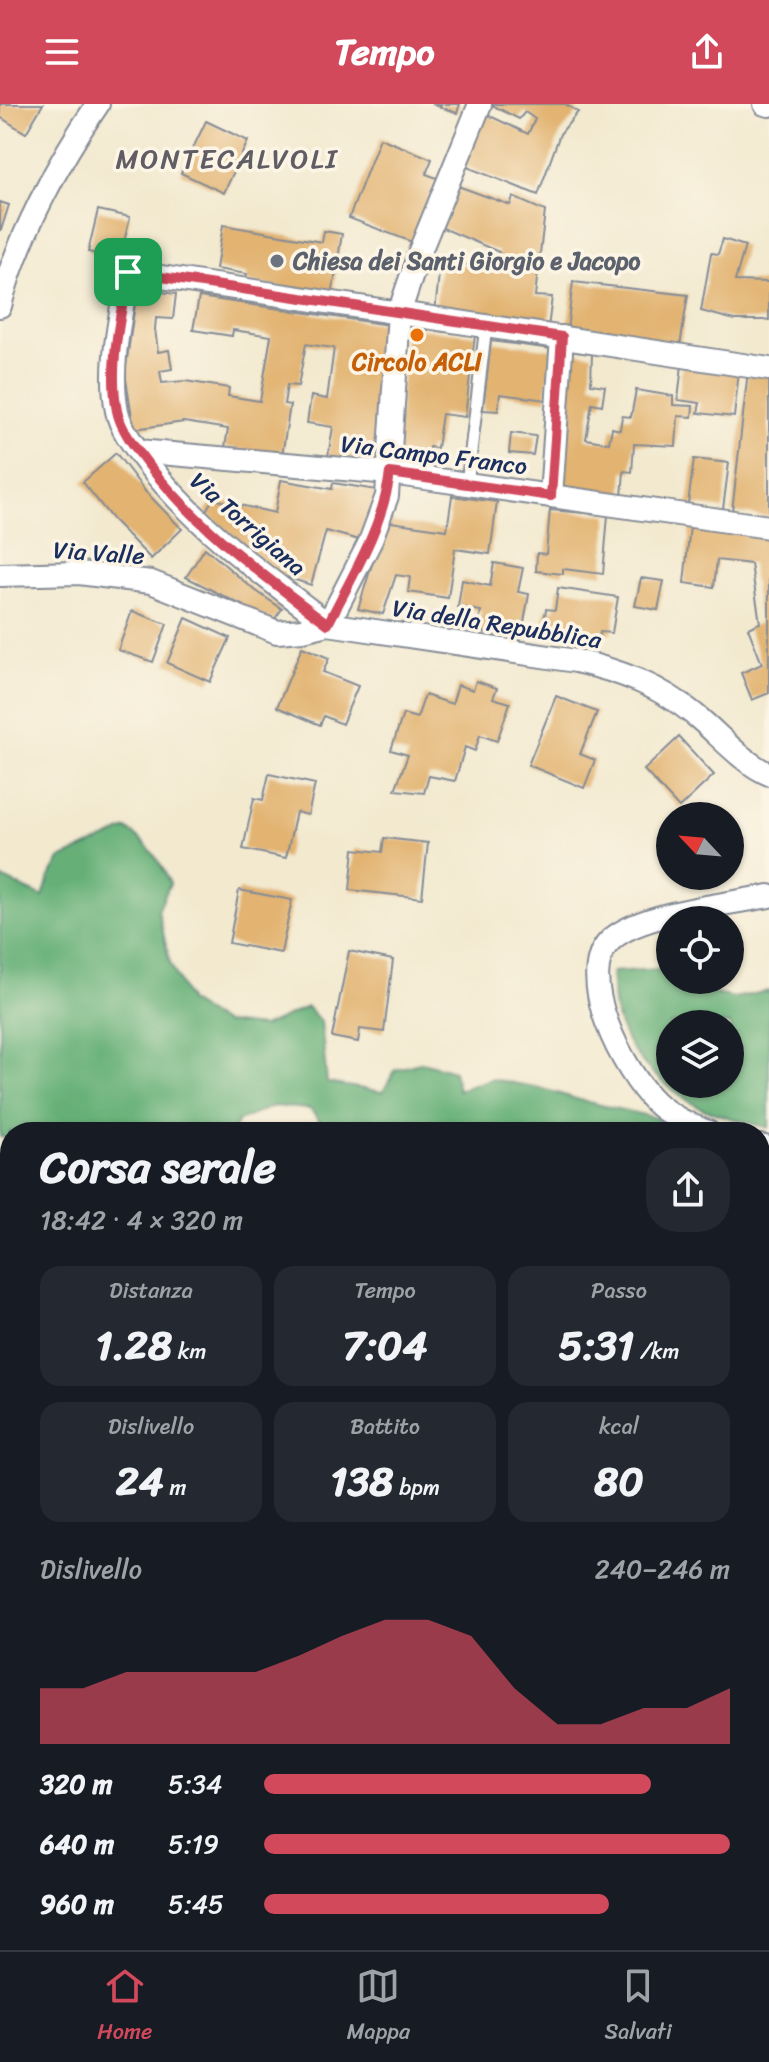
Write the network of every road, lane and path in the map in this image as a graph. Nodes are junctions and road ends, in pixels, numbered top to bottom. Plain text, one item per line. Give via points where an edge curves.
1 (98, 104) edge
2 (480, 104) edge
3 (0, 306) edge
4 (399, 313) junction
5 (486, 326) junction
6 (562, 337) junction
7 (769, 369) edge
8 (138, 451) junction
9 (390, 473) junction
10 (467, 484) junction
11 (551, 496) junction
12 (769, 527) edge
13 (0, 575) edge
14 (328, 624) junction
15 (769, 774) edge
16 (769, 896) edge
17 (684, 1122) edge

1 - 3 street via 19,250
2 - 4 street
4 - 5 street
4 - 8 street, Via Torrigiana via 128,272 114,387 120,422
4 - 9 street
5 - 6 street
5 - 10 lane
6 - 7 street
6 - 11 street
8 - 9 street, Via Campo Franco
8 - 14 street, Via Torrigiana via 197,521
9 - 10 street, Via Campo Franco
9 - 14 street via 370,542
10 - 11 street, Via Campo Franco
11 - 12 street, Via Campo Franco
13 - 14 street, Via Valle via 79,573 151,582 277,632
14 - 15 street, Via della Repubblica via 608,668 674,698
16 - 17 street via 635,924 608,941 599,957 603,1011 619,1051 655,1102

